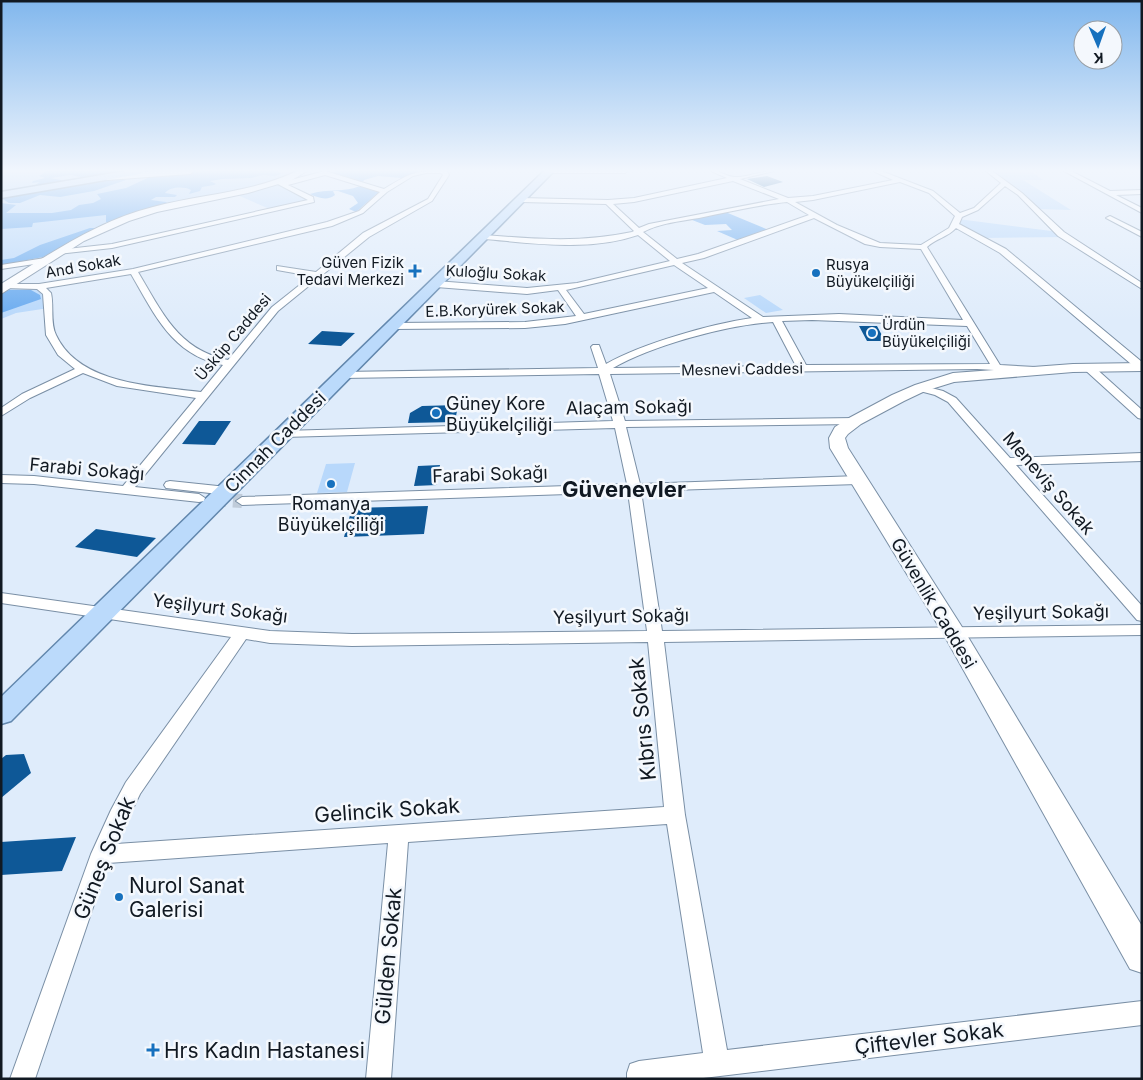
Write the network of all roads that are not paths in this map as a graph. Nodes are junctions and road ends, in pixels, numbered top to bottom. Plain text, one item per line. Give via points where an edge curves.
1 (121, 221) edge
2 (221, 221) edge
3 (337, 221) edge
4 (391, 221) edge
5 (500, 221) edge
6 (628, 221) edge
7 (671, 221) edge
8 (799, 221) edge
9 (824, 221) edge
10 (957, 221) edge
11 (1048, 221) edge
12 (1116, 221) edge
13 (956, 225) junction
14 (639, 232) junction
15 (1142, 235) edge
16 (484, 237) junction
17 (923, 247) junction
18 (58, 252) junction
19 (45, 260) junction
20 (677, 263) junction
21 (1, 267) edge
22 (280, 268) dead end
23 (132, 271) junction
24 (316, 274) junction
25 (436, 284) junction
26 (38, 287) junction
27 (1142, 287) edge
28 (4, 288) edge
29 (561, 289) junction
30 (716, 289) junction
31 (582, 318) junction
32 (776, 319) junction
33 (761, 320) junction
34 (970, 323) junction
35 (393, 326) junction
36 (596, 347) dead end
37 (986, 350) junction
38 (231, 364) junction
39 (1088, 367) junction
40 (1141, 367) edge
41 (802, 368) junction
42 (82, 370) junction
43 (976, 370) junction
44 (999, 370) junction
45 (602, 371) junction
46 (342, 375) junction
47 (921, 377) junction
48 (204, 396) junction
49 (1, 413) edge
50 (1142, 416) edge
51 (855, 421) junction
52 (620, 424) junction
53 (284, 434) junction
54 (1142, 457) edge
55 (1007, 462) junction
56 (1, 479) edge
57 (858, 480) junction
58 (131, 485) junction
59 (634, 486) junction
60 (234, 496) junction
61 (199, 498) tunnel mouth
62 (1, 598) edge
63 (103, 612) junction
64 (1142, 616) edge
65 (1142, 630) edge
66 (242, 633) junction
67 (954, 633) junction
68 (655, 635) junction
69 (1, 714) edge
70 (675, 815) junction
71 (399, 833) junction
72 (101, 854) junction
73 (1142, 958) edge
74 (1142, 1013) edge
75 (717, 1064) junction
76 (22, 1079) edge
77 (378, 1079) edge
78 (640, 1079) edge

1 - 18 main road
2 - 18 street via 112,246
3 - 23 street, And Sokak
4 - 24 street, Üsküp Caddesi via 366,235
5 - 16 main road, Cinnah Caddesi
6 - 14 street
7 - 14 street via 649,226
8 - 20 street, Kuloğlu Sokak
9 - 17 street via 875,244
10 - 13 street
11 - 27 street via 1061,234
12 - 15 street
13 - 17 street
13 - 40 street via 1003,251
14 - 16 street via 606,240 570,243
14 - 20 street
16 - 25 main road, Cinnah Caddesi
17 - 34 street
18 - 19 main road
19 - 21 street
19 - 28 main road
20 - 29 street, Kuloğlu Sokak
20 - 30 street
22 - 24 street
23 - 26 street, And Sokak
23 - 38 street via 181,342 208,359
24 - 38 street, Üsküp Caddesi via 275,309
25 - 29 street, Kuloğlu Sokak via 510,290
25 - 35 main road, Cinnah Caddesi
26 - 28 street, And Sokak
26 - 42 street via 48,293 51,335 58,349
29 - 31 street
30 - 31 street, E.B.Koryürek Sokak
30 - 33 street
31 - 35 street, E.B.Koryürek Sokak via 525,325
32 - 33 street
32 - 34 street
32 - 41 street
33 - 45 street via 684,338 619,360
34 - 37 street
35 - 46 main road, Cinnah Caddesi
36 - 45 street, Kıbrıs Sokak
37 - 43 street
37 - 44 street
38 - 48 street, Üsküp Caddesi
39 - 40 main road
39 - 44 main road, Güvenlik Caddesi
39 - 50 street
41 - 45 street, Mesnevi Caddesi
41 - 47 street, Mesnevi Caddesi
42 - 48 street via 132,386
42 - 49 street via 26,396
43 - 44 main road, Güvenlik Caddesi
43 - 47 main road, Güvenlik Caddesi via 953,378
45 - 46 street, Mesnevi Caddesi
45 - 52 street, Kıbrıs Sokak
46 - 53 main road, Cinnah Caddesi
47 - 51 main road, Güvenlik Caddesi
47 - 55 street, Meneviş Sokak via 952,400
48 - 58 street, Üsküp Caddesi
51 - 52 street, Alaçam Sokağı
51 - 57 main road, Güvenlik Caddesi via 837,438 839,448
52 - 53 street, Alaçam Sokağı
52 - 59 street, Kıbrıs Sokak
53 - 60 main road, Cinnah Caddesi
54 - 55 street
55 - 64 street, Meneviş Sokak
56 - 58 street, Farabi Sokağı
57 - 59 street, Farabi Sokağı
57 - 67 main road, Güvenlik Caddesi
58 - 60 street, Farabi Sokağı
58 - 61 street, Farabi Sokağı
59 - 60 street, Farabi Sokağı
59 - 68 street, Kıbrıs Sokak
60 - 63 main road, Cinnah Caddesi
62 - 63 street, Yeşilyurt Sokağı
63 - 66 street, Yeşilyurt Sokağı
63 - 69 main road, Cinnah Caddesi
65 - 67 street, Yeşilyurt Sokağı
66 - 68 street, Yeşilyurt Sokağı via 352,640
66 - 72 street, Güneş Sokak via 133,788
67 - 68 street, Yeşilyurt Sokağı
67 - 73 main road, Güvenlik Caddesi
68 - 70 street, Kıbrıs Sokak
70 - 71 street, Gelincik Sokak
70 - 75 street, Kıbrıs Sokak
71 - 72 street, Gelincik Sokak
71 - 77 street, Gülden Sokak
72 - 76 street, Güneş Sokak
74 - 75 street, Çiftevler Sokak
75 - 78 street, Çiftevler Sokak via 639,1073

